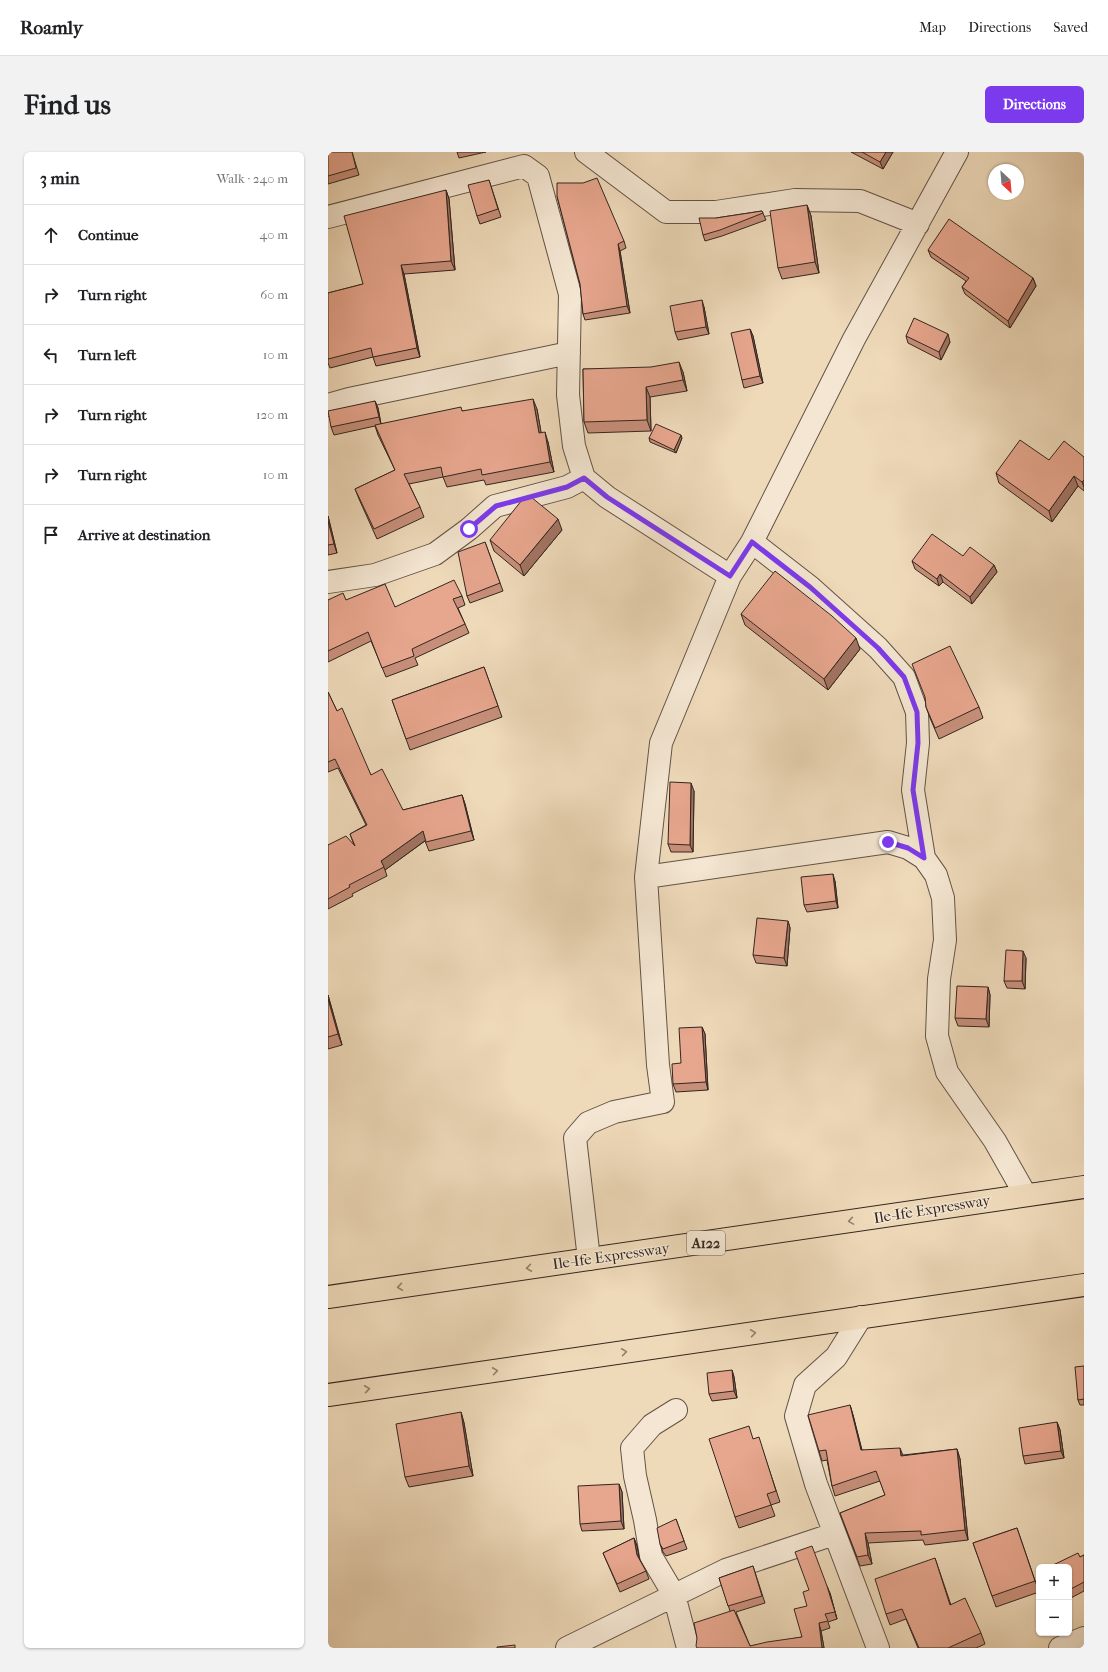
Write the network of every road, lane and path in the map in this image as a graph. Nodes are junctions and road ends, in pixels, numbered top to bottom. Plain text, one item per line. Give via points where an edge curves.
1 (586, 152) edge
2 (957, 152) edge
3 (328, 217) edge
4 (918, 224) junction
5 (569, 354) junction
6 (328, 404) edge
7 (584, 478) junction
8 (752, 542) junction
9 (730, 576) junction
10 (328, 582) edge
11 (924, 858) junction
12 (646, 877) junction
13 (1084, 1187) edge
14 (1025, 1194) junction
15 (589, 1259) junction
16 (1084, 1285) edge
17 (328, 1297) edge
18 (861, 1317) junction
19 (328, 1395) edge
20 (676, 1410) dead end
21 (834, 1534) junction
22 (674, 1595) junction
23 (1084, 1638) edge
24 (567, 1648) edge
25 (688, 1648) edge
26 (878, 1648) edge
27 (1060, 1648) edge

1 - 4 street via 666,212 716,212 795,200 860,202
2 - 4 street
3 - 5 street via 524,166 538,176 570,294
4 - 8 street via 854,339
5 - 6 street
5 - 7 street via 568,395 573,439
7 - 9 street via 607,497
7 - 10 street via 567,487 496,506 435,554 375,575
8 - 9 street
8 - 11 street via 810,587 878,648 904,677 917,712 918,743 913,790
9 - 12 street via 660,743
11 - 12 street via 908,848 888,842
11 - 14 street via 936,875 943,898 945,940 939,979 937,1036 947,1072 995,1141
12 - 15 street via 658,1065 663,1102 614,1112 588,1123 575,1138
13 - 14 highway, Ile-Ife Expressway / A122
14 -> 15 highway, Ile-Ife Expressway / A122
15 -> 17 highway, Ile-Ife Expressway / A122
16 - 18 highway
19 -> 18 highway
18 - 21 street via 836,1357 805,1385 796,1416
20 - 22 street via 652,1425 632,1448 634,1476 645,1520 650,1556
21 - 22 street via 726,1570
21 - 26 street
22 - 24 street
22 - 25 street
23 - 27 street

